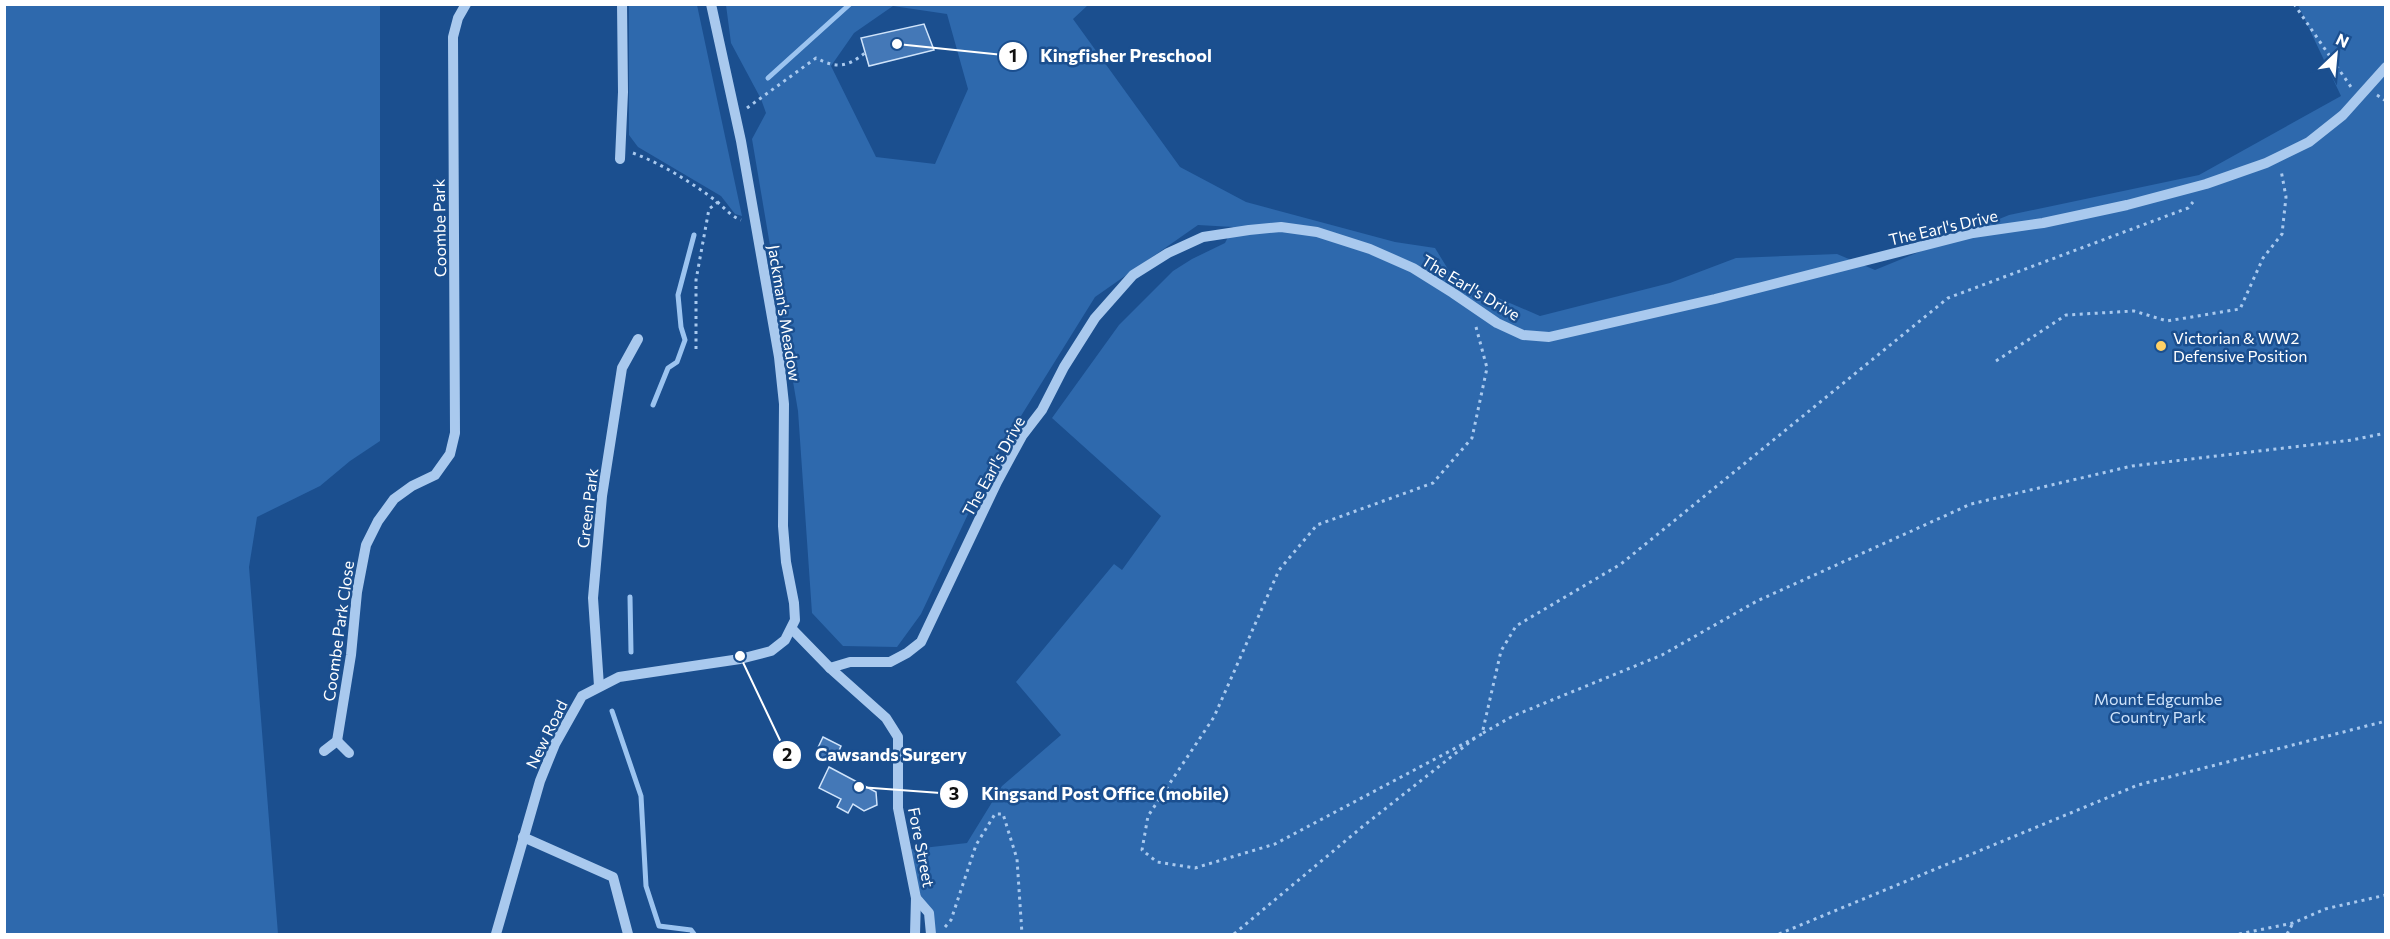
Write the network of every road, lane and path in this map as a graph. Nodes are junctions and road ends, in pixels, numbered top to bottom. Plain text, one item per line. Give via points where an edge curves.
1 (466, 4) edge
2 (621, 4) edge
3 (711, 4) edge
4 (2294, 4) edge
5 (866, 52) dead end
6 (2385, 67) edge
7 (2358, 97) junction
8 (736, 116) junction
9 (620, 154) joint
10 (2279, 157) junction
11 (2206, 184) junction
12 (718, 202) junction
13 (756, 227) junction
14 (1476, 327) dead end
15 (638, 339) dead end
16 (696, 350) dead end
17 (1996, 361) dead end
18 (2385, 433) edge
19 (450, 453) joint
20 (792, 629) junction
21 (830, 668) junction
22 (599, 686) junction
23 (2385, 721) edge
24 (1482, 734) junction
25 (337, 741) junction
26 (324, 751) dead end
27 (349, 753) dead end
28 (524, 837) junction
29 (2385, 895) edge
30 (916, 898) junction
31 (2293, 922) junction
32 (944, 927) dead end
33 (496, 934) edge
34 (628, 934) edge
35 (915, 934) edge
36 (931, 934) edge
37 (1022, 934) edge
38 (1234, 934) edge
39 (1779, 934) edge
40 (2239, 934) edge
41 (2287, 934) edge

1 - 19 street, Coombe Park via 453,37 456,349 455,433
2 - 9 street
3 - 8 street, Jackman's Meadow
4 - 7 path
5 - 8 path via 853,63 831,66 816,58
6 - 7 street, The Earl's Drive
7 - 10 street, The Earl's Drive via 2343,115 2309,142
8 - 13 street, Jackman's Meadow
9 - 12 path via 647,159
10 - 11 street, The Earl's Drive
10 - 17 path via 2286,197 2282,234 2263,258 2240,309 2167,321 2133,311 2066,315
11 - 21 street, The Earl's Drive via 2043,223 1973,233 1550,337 1523,334 1497,323 1413,268 1317,232 1281,227 1203,237 1133,275 1095,318 997,482 921,642 890,662 850,662
11 - 24 path via 2188,208 1948,298 1621,564 1516,626 1501,651
12 - 13 path via 733,217
12 - 16 path via 709,208 696,280
13 - 20 street, Jackman's Meadow via 784,404 783,526 794,603
14 - 24 path via 1487,368 1472,438 1433,483 1317,525 1279,570 1214,717 1148,816 1142,850 1157,862 1195,868 1275,844
15 - 22 street, Green Park via 622,368 602,496 593,598
18 - 24 path via 2132,466 1971,504 1757,601 1662,655 1513,716
19 - 25 street, Coombe Park Close via 435,475 394,499 366,544
20 - 21 street, Fore Street
20 - 22 street, New Road via 771,651 619,677
21 - 30 street, Fore Street via 886,718 898,737 898,808
22 - 28 street, New Road via 582,696 560,734 540,781
23 - 39 path via 2138,785
24 - 38 path
25 - 26 street
25 - 27 street
28 - 33 street, New Road
28 - 34 street via 613,877
29 - 31 path via 2325,909
30 - 35 street, Fore Street
30 - 36 street via 929,913
31 - 40 path
31 - 41 path
32 - 37 path via 951,920 976,845 995,814 1003,814 1017,859

